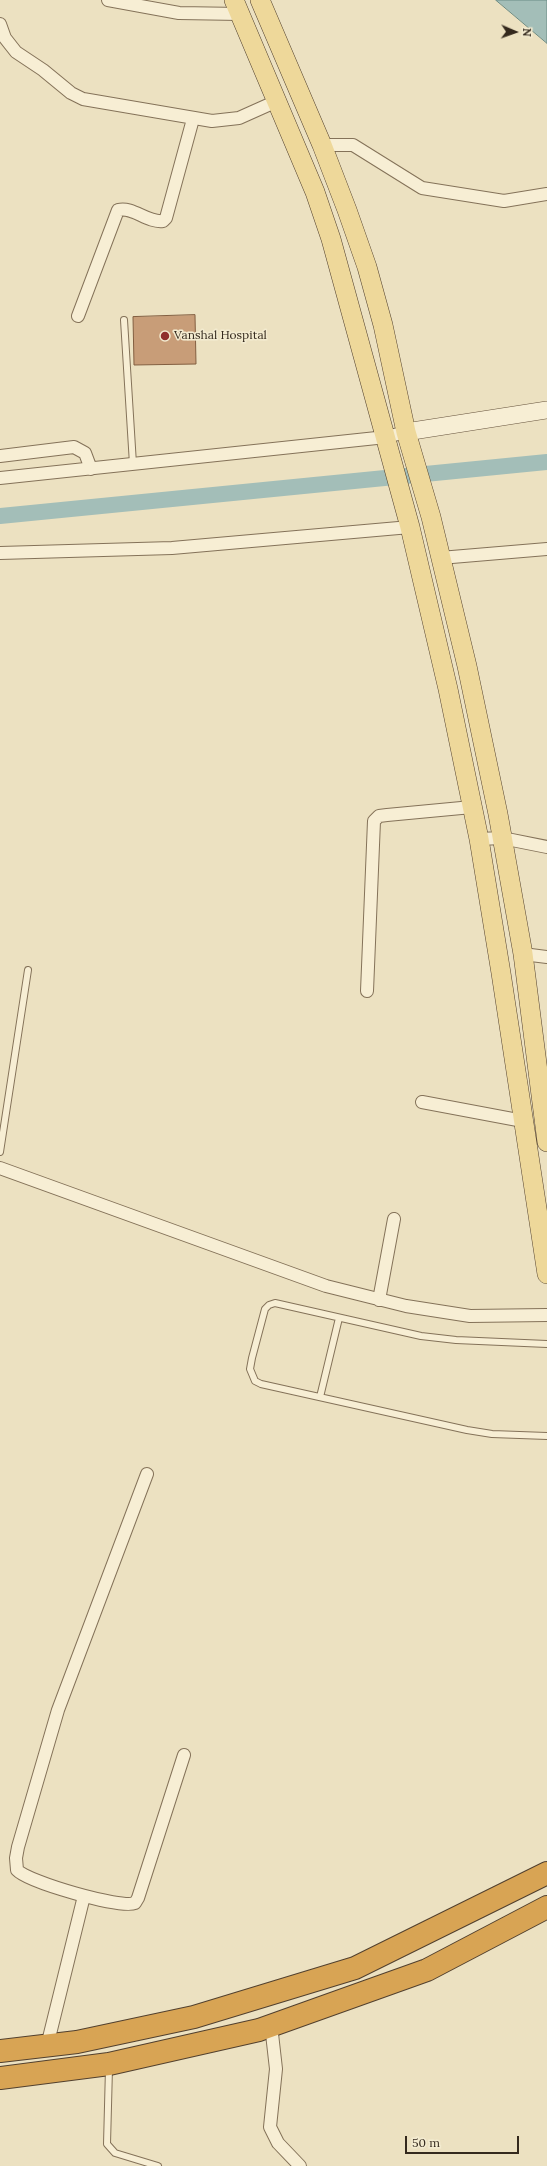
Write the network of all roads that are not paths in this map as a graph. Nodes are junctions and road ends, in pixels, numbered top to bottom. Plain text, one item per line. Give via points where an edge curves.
1 (108, 0) edge
2 (260, 0) edge
3 (237, 7) edge
4 (0, 24) edge
5 (277, 100) junction
6 (193, 119) junction
7 (322, 145) junction
8 (547, 194) edge
9 (78, 316) dead end
10 (124, 320) dead end
11 (547, 410) edge
12 (406, 432) junction
13 (386, 437) junction
14 (0, 456) edge
15 (133, 464) junction
16 (91, 469) junction
17 (0, 478) edge
18 (409, 524) junction
19 (547, 549) edge
20 (0, 553) edge
21 (440, 558) junction
22 (472, 807) junction
23 (502, 838) junction
24 (479, 840) junction
25 (547, 847) edge
26 (523, 954) junction
27 (547, 958) edge
28 (28, 970) dead end
29 (367, 991) dead end
30 (422, 1102) dead end
31 (523, 1121) junction
32 (547, 1142) edge
33 (0, 1152) edge
34 (0, 1168) edge
35 (394, 1219) dead end
36 (547, 1274) edge
37 (379, 1300) junction
38 (547, 1315) edge
39 (339, 1318) junction
40 (547, 1344) edge
41 (320, 1397) junction
42 (547, 1436) edge
43 (147, 1474) dead end
44 (184, 1755) dead end
45 (547, 1873) edge
46 (84, 1896) junction
47 (547, 1907) edge
48 (271, 2025) junction
49 (77, 2042) junction
50 (47, 2046) junction
51 (0, 2051) edge
52 (109, 2064) junction
53 (82, 2068) junction
54 (0, 2078) edge
55 (158, 2166) edge
56 (300, 2166) edge

1 - 3 street via 178,12
2 - 7 main road
3 - 5 main road
4 - 6 street via 5,38 13,48 77,96 95,102
5 - 6 street via 227,121
5 - 13 main road via 315,192 331,239
6 - 9 street via 166,218 163,221 156,221 118,210
7 - 8 street via 352,145 422,188 504,201
7 - 12 main road via 368,267
10 - 15 lane
11 - 12 street
12 - 13 street
12 - 21 main road
13 - 15 street
13 - 18 main road
14 - 16 street via 74,447 85,453
15 - 16 street
16 - 17 street
18 - 20 street via 172,548
18 - 22 main road via 448,689
19 - 21 street
21 - 23 main road via 467,666
22 - 24 main road
22 - 29 street via 379,816 374,821
23 - 24 street
23 - 25 street
23 - 26 main road
24 - 31 main road via 502,973
26 - 27 street
26 - 32 main road
28 - 33 lane
30 - 31 street
31 - 36 main road
34 - 37 street via 326,1286
35 - 37 street
37 - 38 street via 470,1316
39 - 40 lane via 428,1337
39 - 41 lane
39 - 41 lane via 282,1304 269,1305 262,1317 252,1358 250,1369 255,1380 261,1384
41 - 42 lane via 467,1430 492,1434
43 - 46 street via 58,1710 16,1858 17,1870 27,1878
44 - 46 street via 135,1903 118,1904
45 - 49 highway via 355,1968 194,2017
46 - 50 street
47 - 48 highway via 427,1970
48 - 52 highway
48 - 56 street via 276,2069 270,2127 278,2143
49 - 50 highway
49 - 53 highway
50 - 51 highway
52 - 53 highway
52 - 55 lane via 107,2144 115,2153
53 - 54 highway

